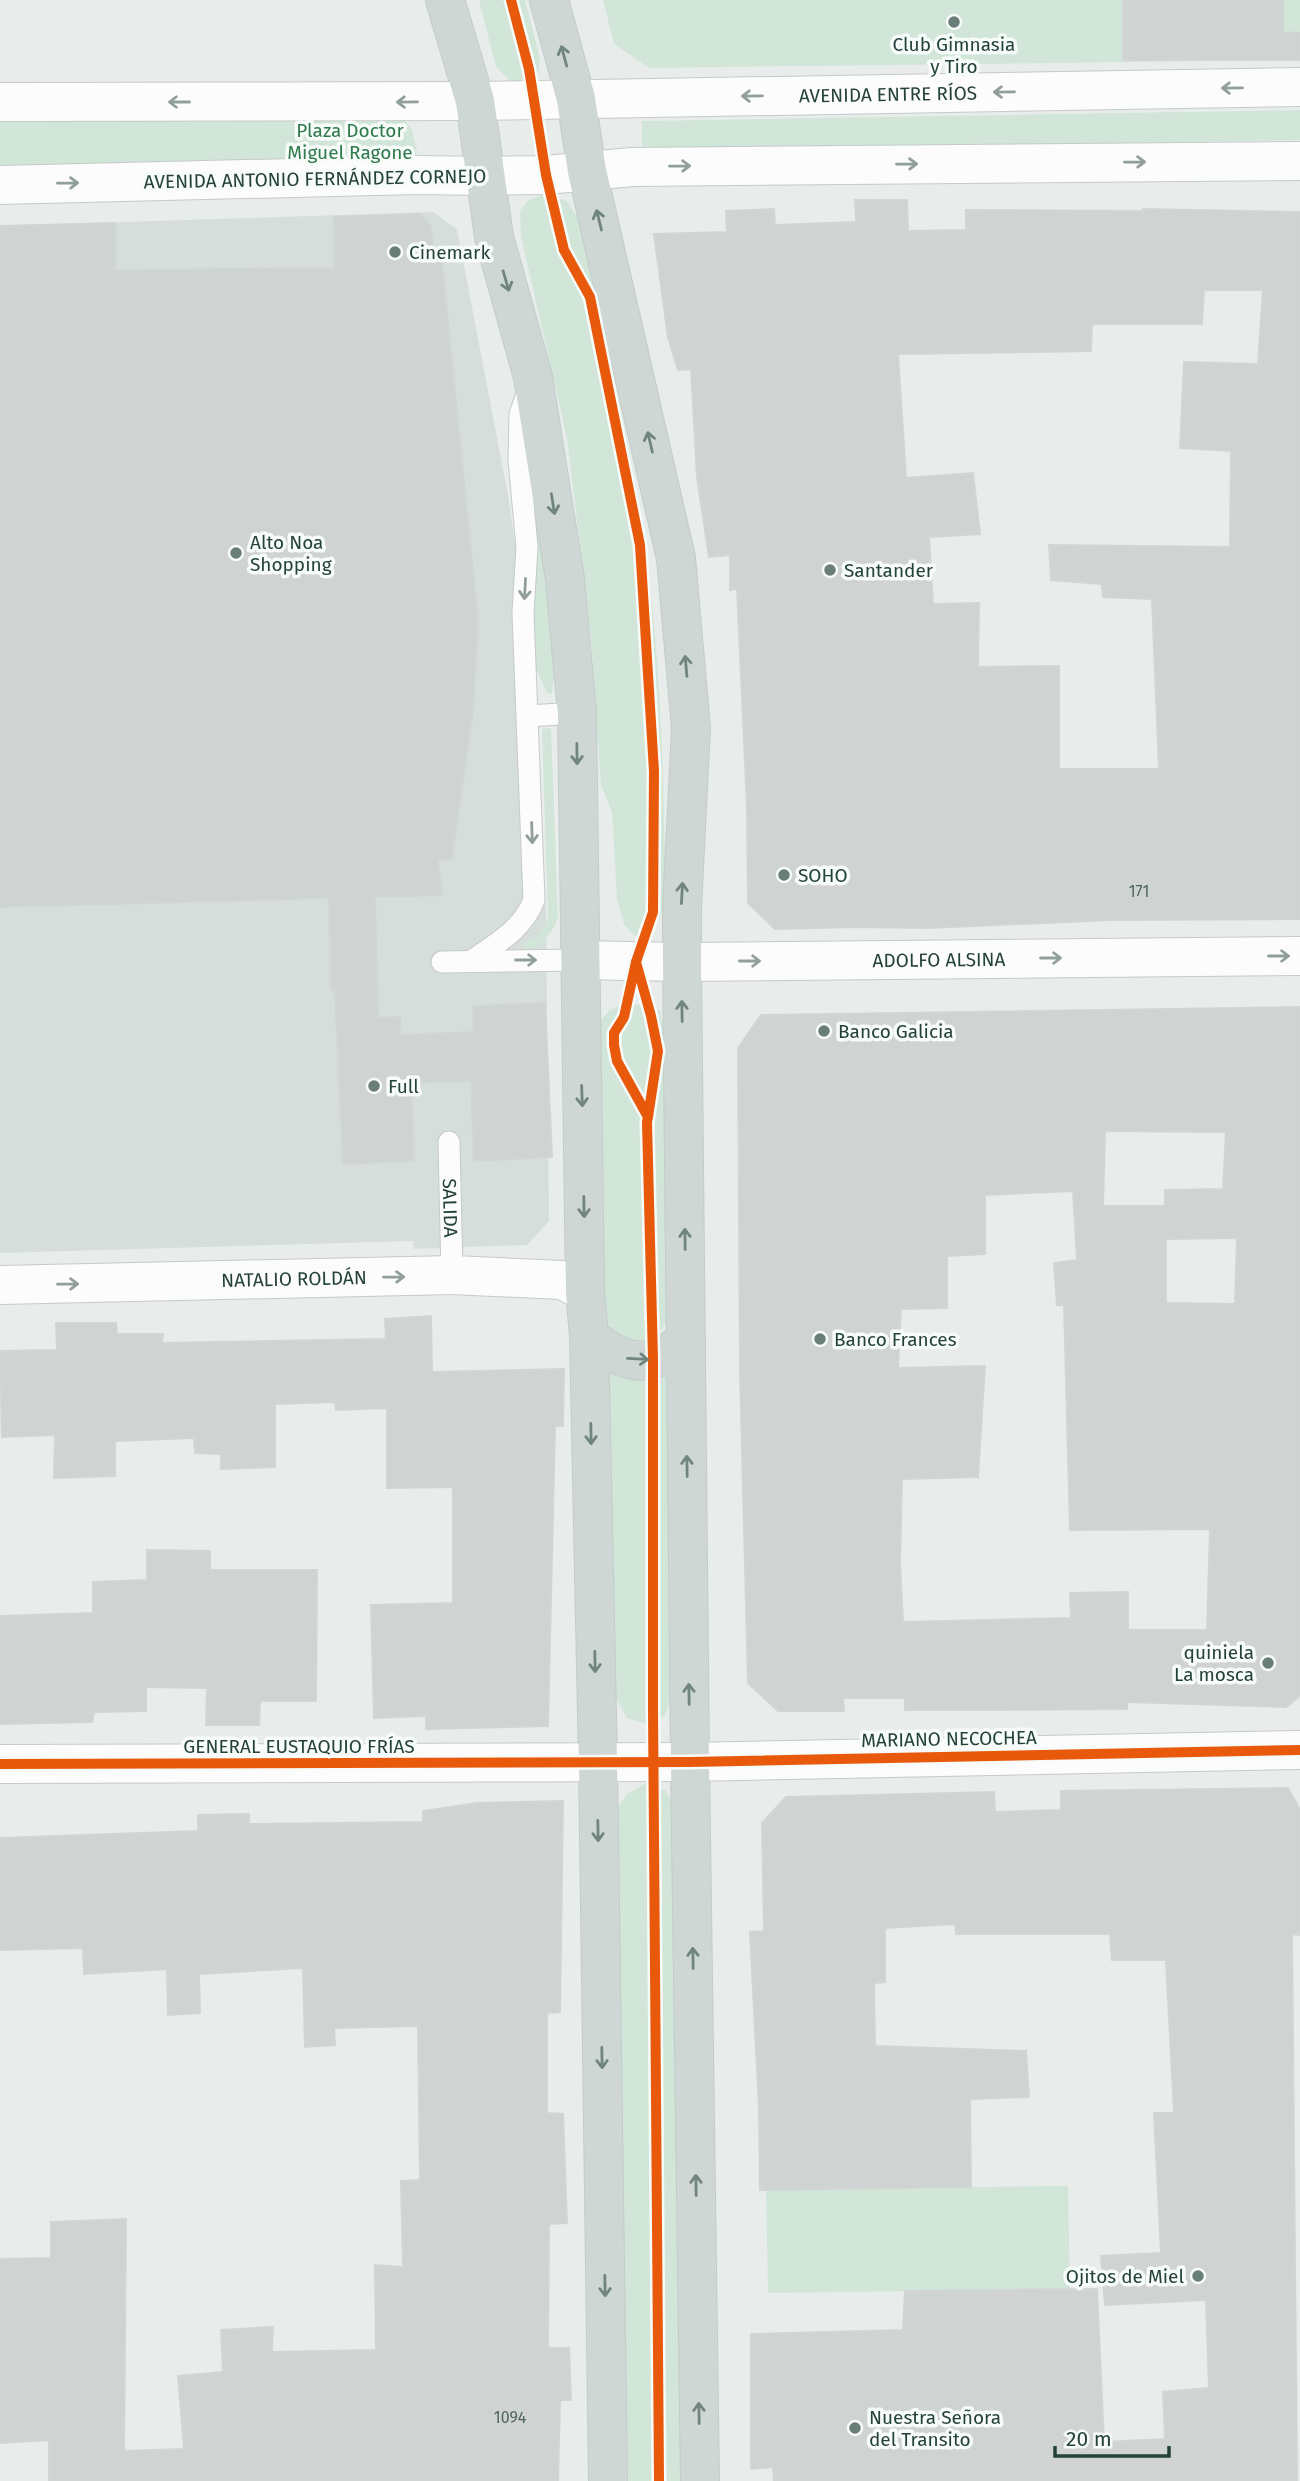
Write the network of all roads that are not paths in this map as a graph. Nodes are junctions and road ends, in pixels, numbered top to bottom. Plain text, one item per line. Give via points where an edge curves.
1 (445, 0) edge
2 (549, 0) edge
3 (1300, 87) edge
4 (576, 100) junction
5 (475, 101) junction
6 (0, 102) edge
7 (1300, 161) edge
8 (587, 171) junction
9 (484, 176) junction
10 (0, 185) edge
11 (533, 377) junction
12 (577, 713) junction
13 (528, 716) junction
14 (1300, 956) edge
15 (473, 960) junction
16 (579, 960) junction
17 (442, 962) dead end
18 (682, 962) junction
19 (449, 1142) dead end
20 (452, 1275) junction
21 (0, 1285) edge
22 (585, 1291) junction
23 (589, 1336) junction
24 (686, 1336) junction
25 (1300, 1750) edge
26 (690, 1762) junction
27 (598, 1763) junction
28 (0, 1764) edge
29 (608, 2481) edge
30 (700, 2481) edge

1 - 5 main road
4 -> 2 main road
3 -> 4 street, AVENIDA ENTRE RÍOS
4 - 5 street, AVENIDA ENTRE RÍOS
4 - 8 main road
5 -> 6 street
5 - 9 main road
8 -> 7 street
8 - 9 street, AVENIDA ANTONIO FERNÁNDEZ CORNEJO
18 -> 8 main road via 691,728 676,558
10 -> 9 street, AVENIDA ANTONIO FERNÁNDEZ CORNEJO
9 -> 11 main road via 494,237
11 -> 12 main road via 565,579
11 -> 13 lane via 520,414 519,460 527,547 523,613
12 - 13 lane
12 -> 16 main road
13 -> 15 lane via 534,900 518,927
18 -> 14 street, ADOLFO ALSINA
15 -> 16 lane
15 - 17 lane
16 - 18 street, ADOLFO ALSINA
16 -> 22 main road
24 -> 18 main road
19 - 20 lane, SALIDA
21 -> 20 street, NATALIO ROLDÁN
20 - 22 street, NATALIO ROLDÁN via 562,1280
22 - 23 main road
23 -> 24 main road via 618,1356 639,1361 674,1352
23 -> 27 main road
26 -> 24 main road
25 - 26 street, MARIANO NECOCHEA
26 - 27 street, MARIANO NECOCHEA
30 -> 26 main road
27 - 28 street, GENERAL EUSTAQUIO FRÍAS
27 -> 29 main road

